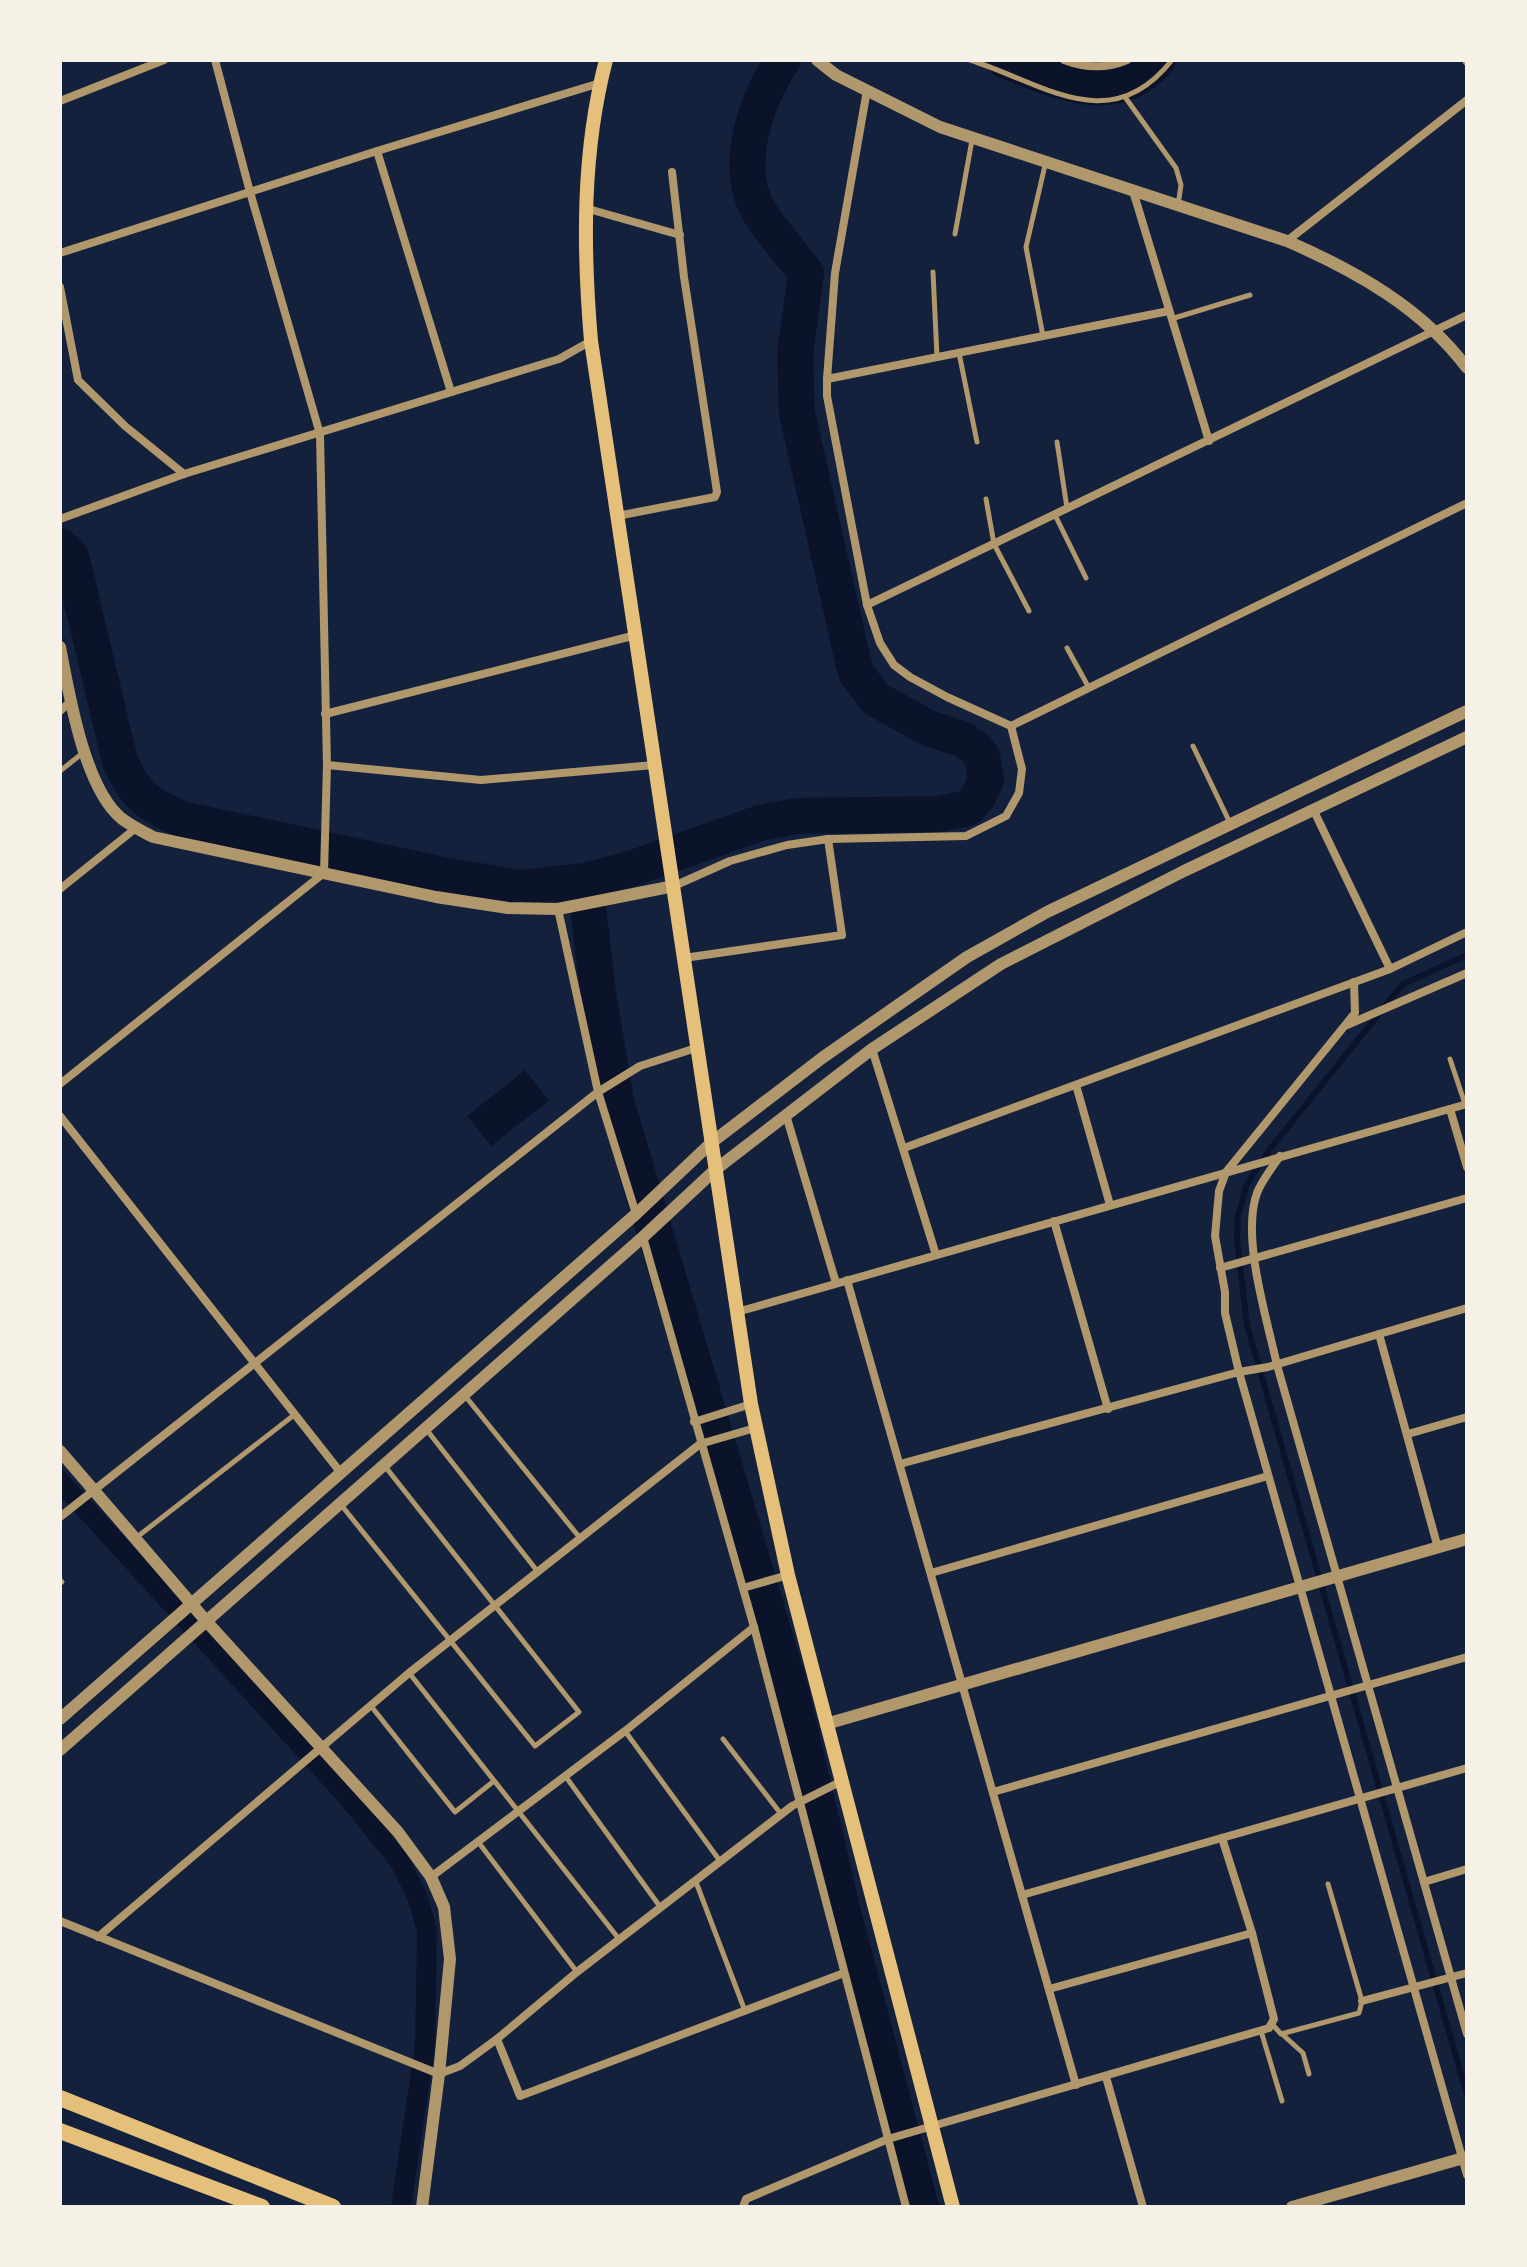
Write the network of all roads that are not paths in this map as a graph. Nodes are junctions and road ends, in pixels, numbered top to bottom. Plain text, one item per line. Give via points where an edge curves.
1 (164, 60) edge
2 (215, 60) edge
3 (606, 60) edge
4 (817, 60) edge
5 (970, 60) edge
6 (1064, 60) edge
7 (1127, 60) edge
8 (1172, 60) edge
9 (600, 83) junction
10 (867, 90) junction
11 (1125, 97) junction
12 (1467, 100) edge
13 (60, 101) edge
14 (973, 137) junction
15 (377, 151) junction
16 (1046, 160) junction
17 (672, 172) dead end
18 (1133, 191) junction
19 (250, 192) junction
20 (1178, 206) junction
21 (585, 208) junction
22 (955, 234) dead end
23 (680, 235) junction
24 (1287, 241) junction
25 (60, 253) edge
26 (933, 272) dead end
27 (60, 287) edge
28 (1250, 295) dead end
29 (1170, 315) junction
30 (1467, 315) edge
31 (1434, 331) junction
32 (1043, 336) junction
33 (591, 341) junction
34 (959, 352) junction
35 (937, 357) junction
36 (1467, 368) edge
37 (827, 379) junction
38 (451, 392) junction
39 (320, 434) junction
40 (1209, 441) junction
41 (977, 442) dead end
42 (1057, 442) dead end
43 (184, 474) junction
44 (986, 499) dead end
45 (1467, 503) edge
46 (1067, 509) junction
47 (1055, 515) junction
48 (617, 516) junction
49 (61, 519) edge
50 (994, 544) junction
51 (1086, 578) dead end
52 (867, 605) junction
53 (1029, 611) dead end
54 (636, 635) junction
55 (60, 647) edge
56 (1067, 648) dead end
57 (1089, 688) junction
58 (65, 706) edge
59 (1467, 711) edge
60 (325, 714) junction
61 (1011, 726) junction
62 (1467, 737) edge
63 (1193, 746) dead end
64 (84, 752) junction
65 (327, 765) junction
66 (654, 765) junction
67 (60, 771) edge
68 (1313, 809) junction
69 (1231, 825) junction
70 (136, 828) junction
71 (828, 839) junction
72 (324, 870) junction
73 (674, 886) junction
74 (60, 889) edge
75 (558, 909) junction
76 (1467, 932) edge
77 (684, 958) junction
78 (1390, 969) junction
79 (1467, 973) edge
80 (1354, 982) junction
81 (1346, 1025) junction
82 (696, 1048) junction
83 (872, 1049) junction
84 (1450, 1059) dead end
85 (60, 1084) edge
86 (1076, 1085) junction
87 (602, 1089) junction
88 (1466, 1104) edge
89 (1450, 1109) junction
90 (786, 1115) junction
91 (60, 1116) edge
92 (711, 1143) junction
93 (904, 1148) junction
94 (1280, 1156) junction
95 (1467, 1167) edge
96 (715, 1170) junction
97 (1226, 1172) junction
98 (1467, 1198) edge
99 (1110, 1205) junction
100 (636, 1214) junction
101 (1054, 1221) junction
102 (643, 1237) junction
103 (936, 1255) junction
104 (1250, 1259) junction
105 (1224, 1266) junction
106 (847, 1280) junction
107 (836, 1283) junction
108 (1467, 1308) edge
109 (736, 1312) junction
110 (1379, 1334) junction
111 (254, 1364) junction
112 (1272, 1366) junction
113 (1243, 1372) junction
114 (464, 1394) junction
115 (751, 1404) junction
116 (1108, 1409) junction
117 (294, 1415) junction
118 (1467, 1417) edge
119 (694, 1422) junction
120 (425, 1428) junction
121 (755, 1428) junction
122 (1408, 1434) junction
123 (700, 1444) junction
124 (60, 1451) edge
125 (383, 1464) junction
126 (900, 1464) junction
127 (341, 1473) junction
128 (1268, 1476) junction
129 (89, 1493) junction
130 (341, 1504) junction
131 (60, 1517) edge
132 (136, 1538) junction
133 (581, 1539) junction
134 (1467, 1539) edge
135 (1438, 1548) junction
136 (539, 1573) junction
137 (931, 1573) junction
138 (788, 1575) junction
139 (1336, 1577) junction
140 (1300, 1587) junction
141 (743, 1588) junction
142 (496, 1605) junction
143 (189, 1606) junction
144 (204, 1624) junction
145 (754, 1627) junction
146 (451, 1640) junction
147 (1467, 1657) edge
148 (409, 1673) junction
149 (962, 1684) junction
150 (1367, 1685) junction
151 (1331, 1696) junction
152 (370, 1706) junction
153 (60, 1719) edge
154 (826, 1724) junction
155 (625, 1731) junction
156 (723, 1739) dead end
157 (60, 1750) edge
158 (316, 1750) junction
159 (1467, 1768) edge
160 (566, 1777) junction
161 (495, 1781) junction
162 (842, 1781) junction
163 (1396, 1788) junction
164 (993, 1792) junction
165 (1360, 1798) junction
166 (802, 1802) junction
167 (519, 1812) junction
168 (782, 1815) junction
169 (1222, 1838) junction
170 (479, 1843) junction
171 (721, 1862) junction
172 (1467, 1869) edge
173 (431, 1877) junction
174 (696, 1882) junction
175 (1424, 1882) junction
176 (1328, 1884) dead end
177 (1022, 1895) junction
178 (661, 1908) junction
179 (60, 1921) edge
180 (1252, 1933) junction
181 (98, 1937) junction
182 (620, 1940) junction
183 (577, 1972) junction
184 (844, 1973) junction
185 (1467, 1973) edge
186 (1450, 1977) junction
187 (1413, 1987) junction
188 (1049, 1989) junction
189 (1362, 2001) junction
190 (745, 2011) junction
191 (1272, 2024) junction
192 (1261, 2031) junction
193 (1281, 2034) junction
194 (1467, 2034) edge
195 (497, 2039) junction
196 (439, 2074) junction
197 (1309, 2074) dead end
198 (1106, 2077) junction
199 (1076, 2085) junction
200 (60, 2098) edge
201 (1282, 2101) dead end
202 (931, 2127) junction
203 (60, 2131) edge
204 (888, 2139) junction
205 (1464, 2157) edge
206 (1467, 2175) edge
207 (1317, 2204) edge
208 (262, 2207) edge
209 (333, 2207) edge
210 (422, 2207) edge
211 (743, 2207) edge
212 (906, 2207) edge
213 (953, 2207) edge
214 (1143, 2207) edge
215 (1292, 2207) edge

1 - 13 street
2 - 19 street
3 - 9 main road
4 - 10 street
5 - 11 lane via 1075,100
6 - 7 street via 1108,67
8 - 11 lane via 1148,84
9 - 15 street
9 - 21 main road
10 - 14 street via 940,127
10 - 37 street via 835,273
11 - 20 lane via 1176,168 1181,185
12 - 24 street
14 - 16 street
14 - 22 lane
15 - 19 street
15 - 38 street
16 - 18 street
16 - 32 lane via 1026,247
17 - 23 street
18 - 20 street
18 - 29 street
19 - 25 street
19 - 39 street
20 - 24 street
21 - 23 street
21 - 33 main road
23 - 48 street via 717,492 715,497
24 - 31 street via 1386,292
26 - 35 lane
27 - 43 street via 78,380
28 - 29 lane
29 - 32 street
29 - 40 street
30 - 31 street
31 - 36 street
31 - 40 street
32 - 34 street
33 - 38 street via 559,359
33 - 48 main road
34 - 35 street
34 - 41 lane
35 - 37 street
37 - 52 street
38 - 39 street
39 - 43 street
39 - 60 street
40 - 46 street
42 - 46 lane
43 - 49 street
44 - 50 lane
45 - 57 street
46 - 47 street
47 - 50 street
47 - 51 lane
48 - 54 main road
50 - 52 street
50 - 53 lane
52 - 61 street via 894,665
54 - 60 street
54 - 66 main road
55 - 58 street
56 - 57 lane
57 - 61 street
58 - 64 street
59 - 69 street
60 - 65 street
61 - 71 street via 1022,769 1019,793 1006,816 966,836
62 - 68 street
63 - 69 lane
64 - 67 lane
64 - 70 street via 104,796 118,816
65 - 66 street via 481,780
65 - 72 street
66 - 73 main road
68 - 78 street
68 - 83 street via 1001,964
69 - 92 street via 1047,912 967,957
70 - 72 street via 153,837
70 - 74 street
71 - 73 street via 730,861
71 - 77 street via 842,935
72 - 75 street via 475,905
72 - 85 street
73 - 75 street
73 - 77 main road
75 - 87 street
76 - 78 street
77 - 82 main road
78 - 80 street
79 - 81 street
80 - 81 street via 1355,1013
80 - 86 street
81 - 97 street
82 - 87 street via 664,1057
82 - 92 main road
83 - 90 street
83 - 93 street
84 - 88 lane
86 - 93 street
86 - 99 street
87 - 100 street
87 - 111 street
88 - 89 street
89 - 94 street
89 - 95 street
90 - 96 street
90 - 107 street
91 - 111 street
92 - 96 main road
92 - 100 street
93 - 103 street
94 - 97 street
94 - 104 street via 1257,1193
96 - 102 street
96 - 109 main road
97 - 99 street
97 - 105 street via 1215,1236
98 - 104 street
99 - 101 street
100 - 127 street
101 - 103 street
101 - 116 street
102 - 114 street
102 - 119 street
103 - 106 street
104 - 105 street
104 - 112 street
105 - 113 street via 1225,1313
106 - 107 street
106 - 126 street
107 - 109 street
108 - 110 street
109 - 115 main road
110 - 112 street
110 - 122 street
111 - 117 street
111 - 129 street
112 - 113 street
112 - 139 street
113 - 116 street
113 - 128 street
114 - 120 street
114 - 133 lane
115 - 119 street
115 - 121 main road
116 - 126 street
117 - 127 street
117 - 132 lane
118 - 122 street
119 - 123 street
120 - 125 street
120 - 136 lane
121 - 123 street
121 - 138 main road
122 - 135 street
123 - 133 street
123 - 141 street
124 - 129 street
125 - 130 street
125 - 142 lane
126 - 137 street
127 - 143 street
128 - 137 street
128 - 140 street
129 - 131 street
129 - 132 street
130 - 144 street
130 - 146 lane
132 - 143 street
133 - 136 street
134 - 135 street
135 - 139 street
136 - 142 street
137 - 149 street
138 - 141 street
138 - 154 main road
139 - 140 street
139 - 150 street
140 - 149 street
140 - 151 street
141 - 145 street
142 - 146 street
142 - 146 lane via 579,1712 535,1746
143 - 144 street
143 - 153 street
144 - 157 street
144 - 158 street
145 - 155 street
145 - 166 street
146 - 148 street
147 - 150 street
148 - 152 street
148 - 161 lane
149 - 154 street
149 - 164 street
150 - 151 street
150 - 163 street
151 - 164 street
151 - 165 street
152 - 158 street
152 - 161 lane via 455,1812
154 - 162 main road
155 - 160 street
155 - 171 lane
156 - 168 lane
158 - 173 street via 398,1832
158 - 181 street
159 - 163 street
160 - 167 street
160 - 178 lane
161 - 167 lane
162 - 166 street
162 - 202 main road
163 - 165 street
163 - 175 street
164 - 177 street
165 - 169 street
165 - 187 street
166 - 168 street
166 - 184 street
167 - 170 street
167 - 182 lane
168 - 171 street
169 - 177 street
169 - 180 street
170 - 173 street
170 - 183 lane
171 - 174 street
172 - 175 street
173 - 196 street via 444,1907 450,1959
174 - 178 street
174 - 190 lane
175 - 186 street
176 - 189 lane
177 - 188 street
178 - 182 street
179 - 181 street
180 - 188 street
180 - 191 street
181 - 196 street
182 - 183 street
183 - 195 street
184 - 190 street
184 - 204 street
185 - 186 street
186 - 187 street
186 - 194 street
187 - 189 street
187 - 205 street
188 - 199 street
189 - 193 lane via 1359,2013
190 - 195 street via 520,2096
191 - 192 street
191 - 193 lane
192 - 198 street
192 - 201 lane
193 - 197 lane via 1303,2053
195 - 196 street via 460,2066
196 - 210 street
198 - 199 street
198 - 214 street
199 - 202 street
200 - 209 main road
202 - 204 street
202 - 213 main road
203 - 208 main road
204 - 211 street via 746,2199
204 - 212 street
205 - 206 street
205 - 207 street
207 - 215 street

